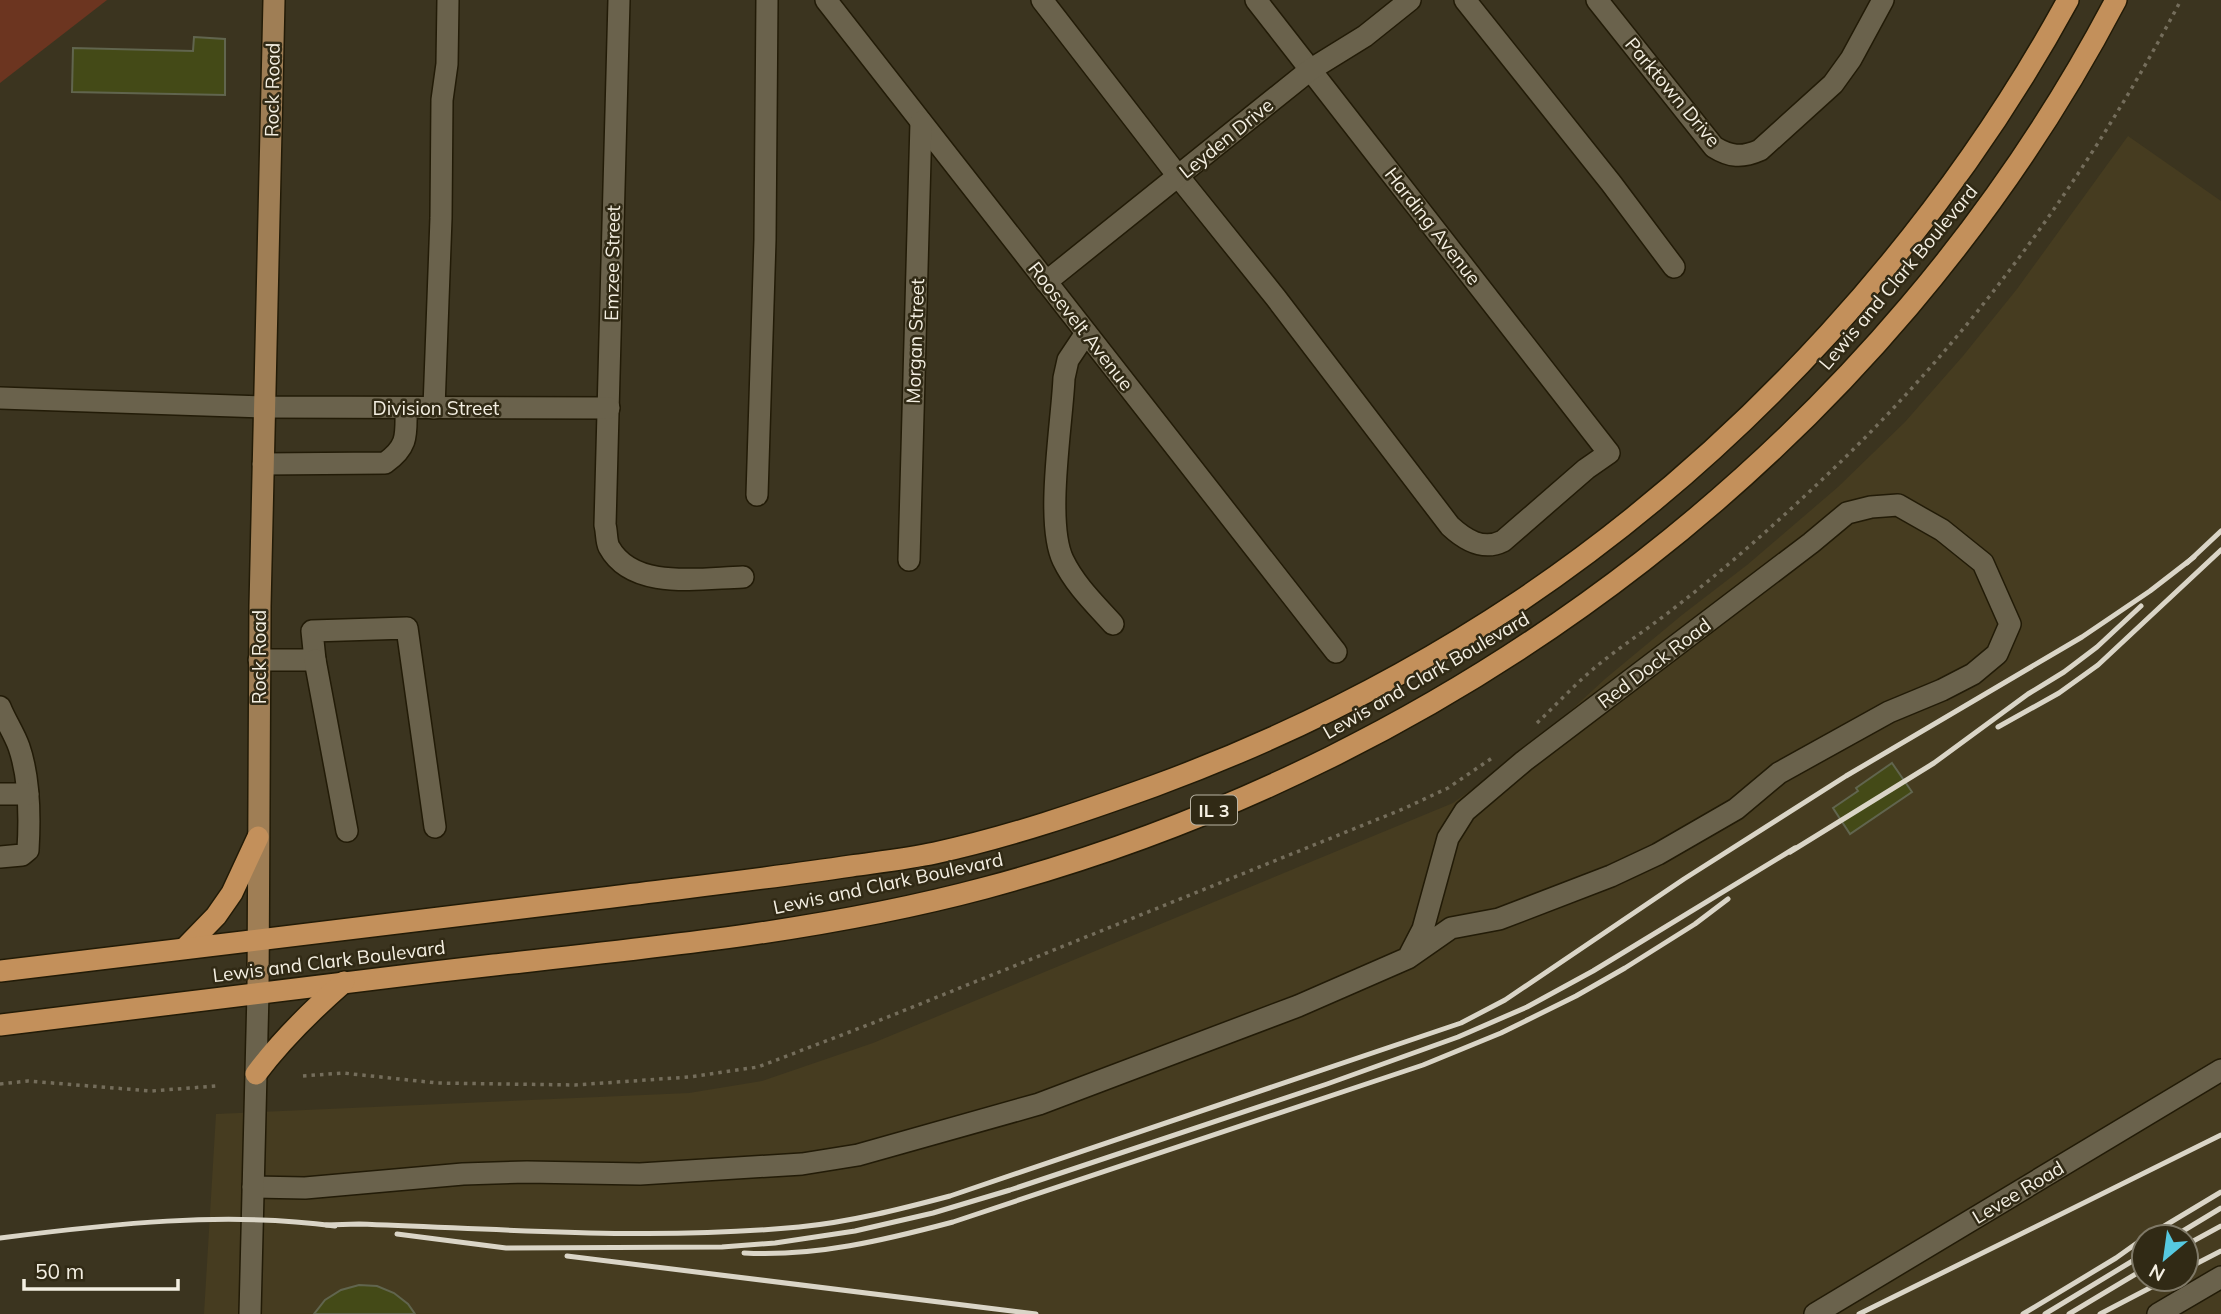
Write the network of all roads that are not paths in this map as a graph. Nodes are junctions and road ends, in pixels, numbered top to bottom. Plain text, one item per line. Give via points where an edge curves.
1 (274, 0) edge
2 (448, 0) edge
3 (619, 0) edge
4 (767, 0) edge
5 (826, 0) edge
6 (1042, 0) edge
7 (1256, 0) edge
8 (1410, 0) edge
9 (1465, 0) edge
10 (1883, 0) edge
11 (2068, 0) edge
12 (2116, 0) edge
13 (1609, 4) edge
14 (1311, 69) junction
15 (921, 122) junction
16 (1178, 176) junction
17 (1674, 267) dead end
18 (1046, 282) junction
19 (1086, 333) junction
20 (0, 398) edge
21 (264, 407) junction
22 (406, 408) junction
23 (435, 408) junction
24 (608, 408) junction
25 (263, 464) junction
26 (757, 495) dead end
27 (909, 560) dead end
28 (743, 578) dead end
29 (1113, 624) dead end
30 (1336, 652) dead end
31 (259, 660) junction
32 (315, 660) junction
33 (0, 707) edge
34 (0, 794) edge
35 (28, 794) junction
36 (435, 827) dead end
37 (347, 831) dead end
38 (258, 837) junction
39 (0, 856) edge
40 (258, 941) junction
41 (185, 948) junction
42 (1408, 958) junction
43 (0, 971) edge
44 (344, 982) junction
45 (258, 992) junction
46 (0, 1024) edge
47 (2221, 1070) edge
48 (256, 1074) junction
49 (253, 1187) junction
50 (2221, 1277) edge
51 (250, 1314) edge
52 (1815, 1314) edge
53 (2158, 1314) edge

1 - 21 main road, Rock Road
2 - 23 street
3 - 24 street, Emzee Street
4 - 26 street
5 - 15 street, Roosevelt Avenue
6 - 16 street
7 - 14 street, Harding Avenue
8 - 14 street, Leyden Drive via 1365,36
9 - 17 street
10 - 13 street, Parktown Drive via 1852,59 1833,84 1760,150 1736,156 1714,147
11 - 40 highway, Lewis and Clark Boulevard / IL 3 via 1966,163 1843,317 1773,390 1679,478 1558,574 1433,655 1357,697 1280,735 1099,806 933,853 793,875
12 - 44 highway, Lewis and Clark Boulevard / IL 3 via 2061,97 1958,245 1896,321 1778,446 1705,512 1559,624 1388,728 1233,803 1074,862 983,889 766,933
14 - 16 street, Leyden Drive
14 - 16 street, Harding Avenue via 1609,453 1503,541 1484,545 1459,534
15 - 18 street, Roosevelt Avenue
15 - 27 street, Morgan Street
16 - 18 street, Leyden Drive
18 - 19 street, Roosevelt Avenue
19 - 29 street via 1068,360 1064,379 1056,528 1063,559 1076,581
19 - 30 street, Roosevelt Avenue
20 - 21 street, Division Street
21 - 22 street, Division Street
21 - 25 main road, Rock Road
22 - 23 street, Division Street
22 - 25 street via 403,446 385,463
23 - 24 street, Division Street
24 - 28 street, Emzee Street via 608,545 625,565 656,579
25 - 31 main road, Rock Road
31 - 32 street
31 - 38 main road, Rock Road
32 - 36 street via 312,631 407,628
32 - 37 street
33 - 35 street via 19,746
34 - 35 street
35 - 39 street via 28,850 22,855
38 - 40 main road, Rock Road
38 - 41 highway via 232,893
40 - 41 highway, Lewis and Clark Boulevard / IL 3
40 - 45 main road, Rock Road
41 - 43 highway, Lewis and Clark Boulevard / IL 3
42 - 42 street, Red Dock Road via 1451,928 1499,919 1658,855 1736,809 1779,773 1889,712 1973,674 1997,654 2010,624 1983,562 1942,530 1898,505 1847,513 1465,811 1448,838 1423,929
42 - 49 street via 1298,1006 1039,1104 858,1155 802,1164 640,1174 463,1174 304,1188
44 - 45 highway, Lewis and Clark Boulevard / IL 3
44 - 48 highway via 307,1014
45 - 46 highway, Lewis and Clark Boulevard / IL 3
45 - 48 street, Rock Road
47 - 52 street, Levee Road
48 - 49 street, Rock Road
49 - 51 street, Rock Road
50 - 53 street

